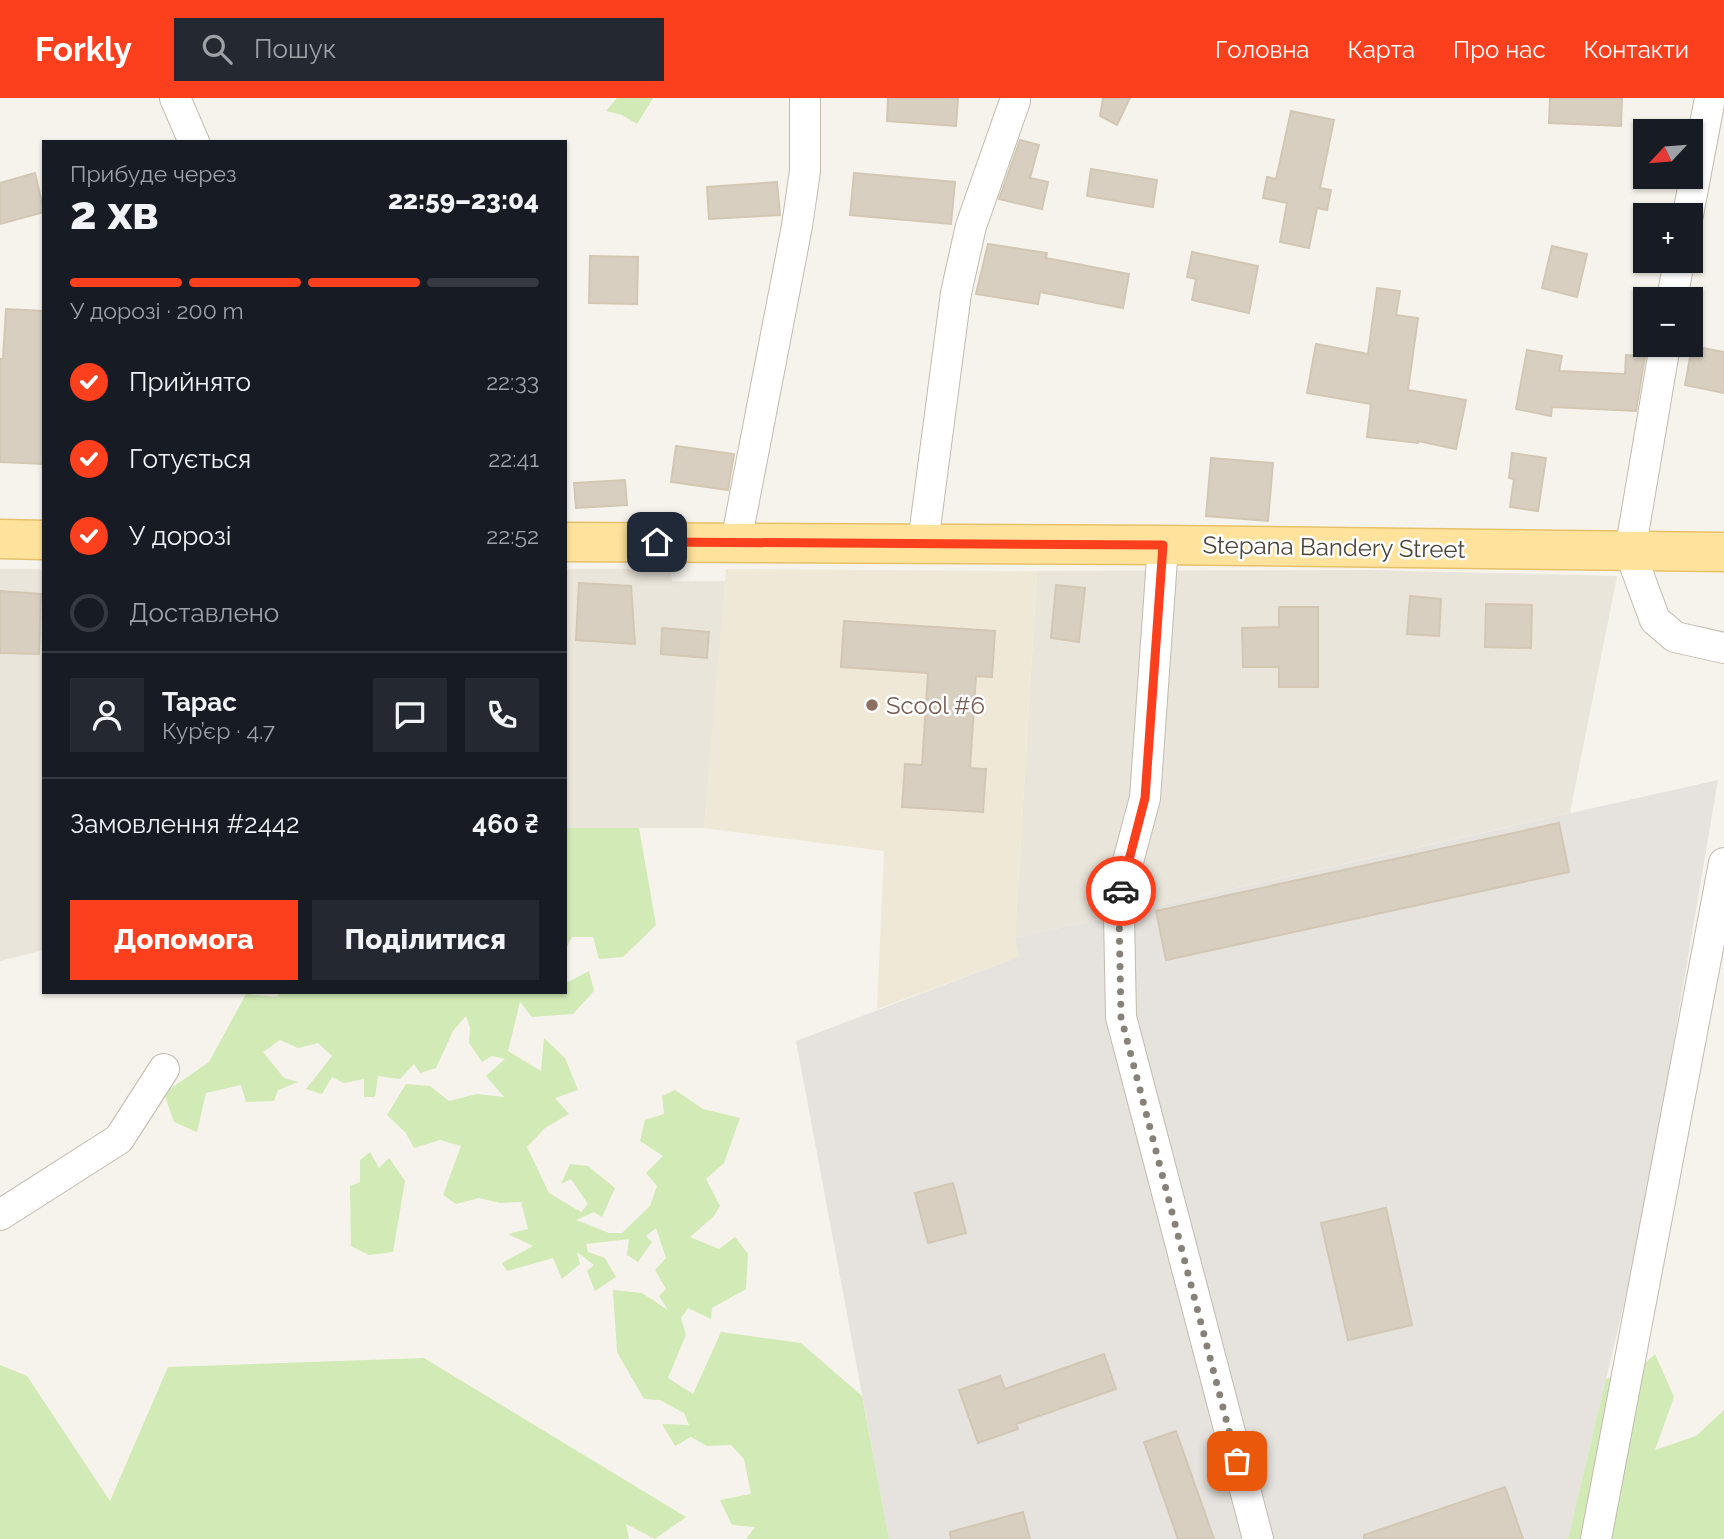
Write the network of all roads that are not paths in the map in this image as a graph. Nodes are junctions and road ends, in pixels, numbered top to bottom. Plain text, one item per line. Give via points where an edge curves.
1 (175, 98) edge
2 (805, 98) edge
3 (1710, 98) edge
4 (1015, 101) dead end
5 (193, 140) edge
6 (1690, 203) edge
7 (1663, 357) edge
8 (0, 539) edge
9 (42, 540) edge
10 (567, 542) edge
11 (736, 542) junction
12 (923, 543) junction
13 (1163, 545) junction
14 (1630, 552) junction
15 (1724, 552) edge
16 (1724, 648) edge
17 (1724, 863) edge
18 (164, 1069) dead end
19 (0, 1215) edge
20 (1258, 1539) edge
21 (1596, 1539) edge

1 - 5 lane
2 - 11 lane via 805,172 797,226
3 - 6 lane
4 - 12 lane via 971,226 956,293
7 - 14 lane
8 - 9 main road
10 - 11 main road, Stepana Bandery Street
11 - 12 main road, Stepana Bandery Street
12 - 13 main road, Stepana Bandery Street
13 - 14 main road, Stepana Bandery Street
13 - 20 lane via 1145,798 1122,884 1119,915 1121,1017
14 - 15 main road, Stepana Bandery Street
14 - 16 lane via 1655,620 1675,637
17 - 21 lane
18 - 19 lane via 119,1139

